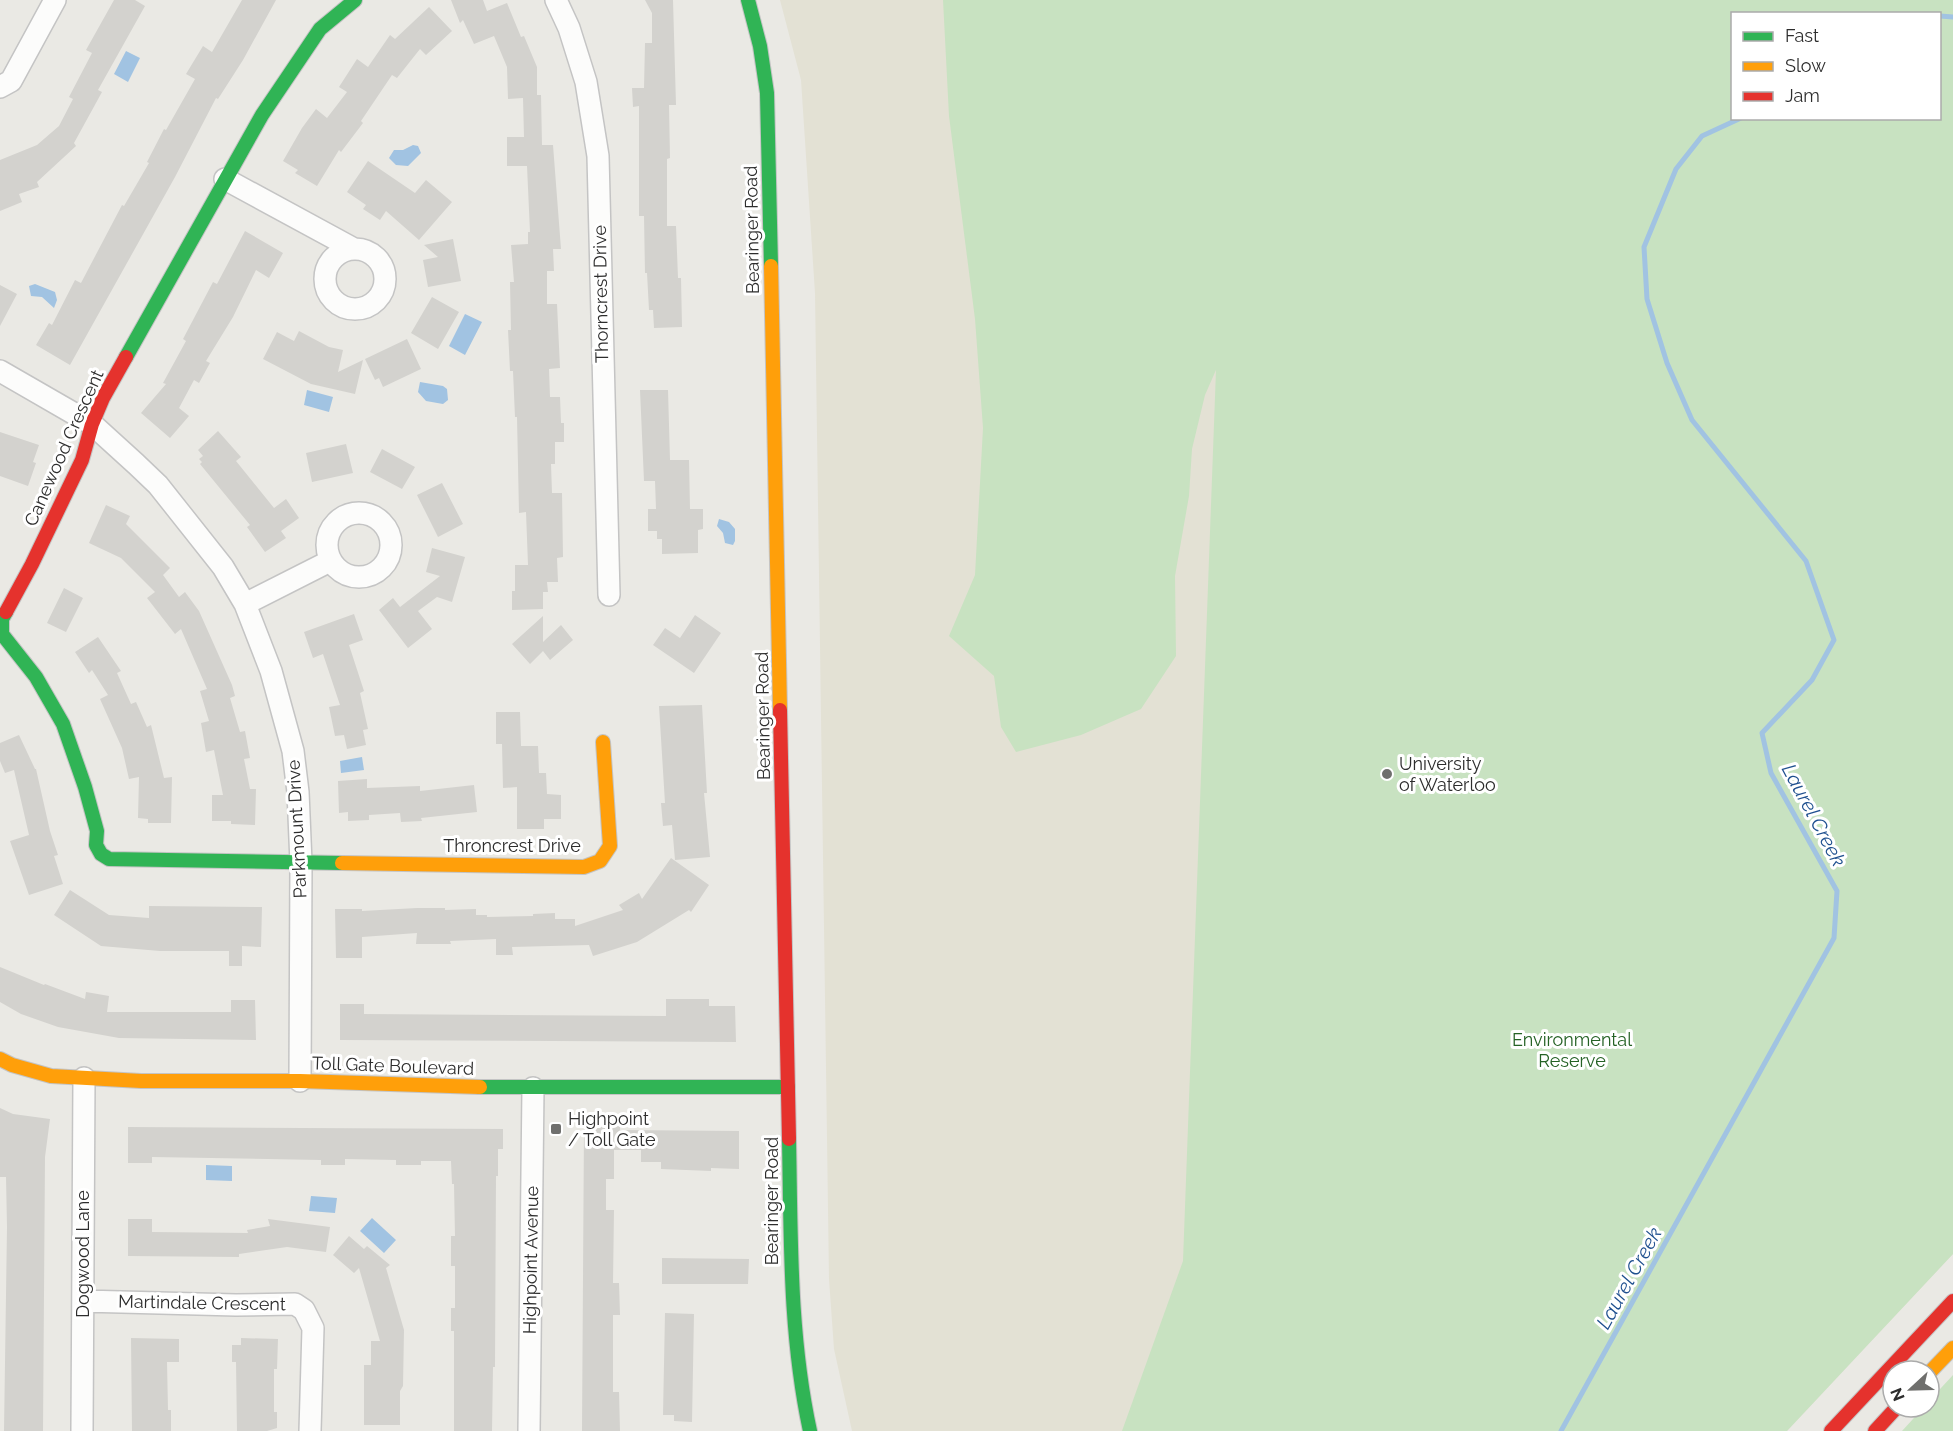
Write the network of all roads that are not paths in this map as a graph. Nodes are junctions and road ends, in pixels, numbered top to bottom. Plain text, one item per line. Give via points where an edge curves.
1 (55, 0) edge
2 (355, 0) edge
3 (556, 0) edge
4 (748, 0) edge
5 (0, 87) edge
6 (225, 179) junction
7 (354, 249) dead end
8 (0, 371) edge
9 (92, 424) junction
10 (330, 561) dead end
11 (609, 595) dead end
12 (245, 604) junction
13 (603, 742) dead end
14 (301, 863) junction
15 (0, 1059) edge
16 (84, 1078) junction
17 (300, 1081) junction
18 (788, 1087) junction
19 (533, 1088) junction
20 (83, 1301) junction
21 (1953, 1301) edge
22 (1953, 1348) edge
23 (1941, 1360) edge
24 (1886, 1419) edge
25 (82, 1431) edge
26 (310, 1431) edge
27 (529, 1431) edge
28 (810, 1431) edge
29 (1831, 1431) edge
30 (1875, 1431) edge

1 - 5 street via 11,81
2 - 6 street, Canewood Crescent via 320,29 262,114
3 - 11 street, Thorncrest Drive via 586,82 597,156
4 - 18 street, Bearinger Road via 767,93
6 - 7 street
6 - 9 street, Canewood Crescent
8 - 9 street, Parkmount Drive
9 - 12 street, Parkmount Drive via 158,485 223,567
9 - 14 street, Canewood Crescent via 82,460 2,619 2,634 36,677 63,724 97,831 96,845 109,859
10 - 12 street
12 - 14 street, Parkmount Drive via 269,663 293,752
13 - 14 street, Throncrest Drive via 610,846 600,861 584,867
14 - 17 street, Parkmount Drive
15 - 16 street, Toll Gate Boulevard via 51,1076
16 - 17 street, Toll Gate Boulevard
16 - 20 street, Dogwood Lane
17 - 19 street, Toll Gate Boulevard
18 - 19 street, Toll Gate Boulevard
18 - 28 street, Bearinger Road via 790,1290 795,1357
19 - 27 street, Highpoint Avenue
20 - 25 street, Dogwood Lane
20 - 26 street, Martindale Crescent via 295,1304 304,1310 313,1328
21 - 29 street
22 - 23 street
24 - 30 street

